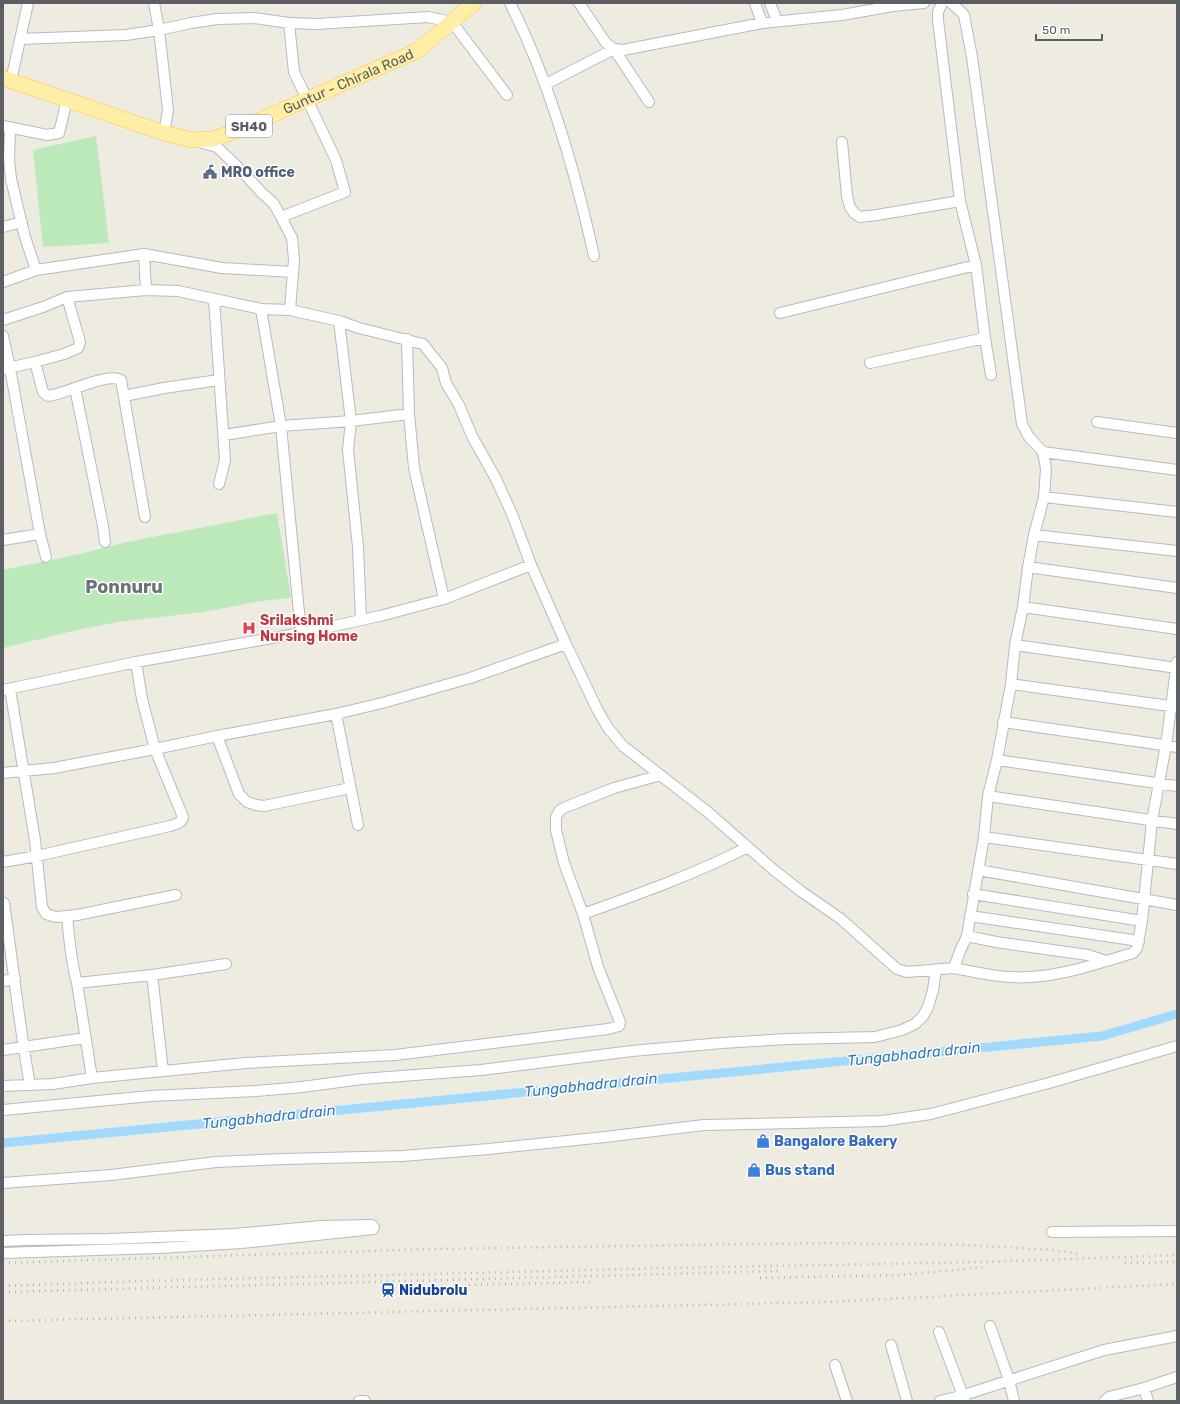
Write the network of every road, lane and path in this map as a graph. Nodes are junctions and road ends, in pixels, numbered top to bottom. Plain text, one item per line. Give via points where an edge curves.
1 (28, 3) edge
2 (154, 3) edge
3 (474, 3) edge
4 (510, 3) edge
5 (579, 3) edge
6 (754, 3) edge
7 (770, 3) edge
8 (924, 3) edge
9 (942, 3) edge
10 (954, 6) edge
11 (452, 22) junction
12 (777, 22) junction
13 (289, 23) junction
14 (762, 23) junction
15 (159, 30) junction
16 (20, 39) junction
17 (614, 49) junction
18 (7, 80) edge
19 (546, 84) junction
20 (506, 95) dead end
21 (67, 100) junction
22 (307, 100) junction
23 (649, 102) dead end
24 (6, 127) edge
25 (164, 132) junction
26 (192, 140) junction
27 (842, 142) dead end
28 (960, 201) junction
29 (281, 217) junction
30 (22, 222) junction
31 (3, 227) edge
32 (144, 254) junction
33 (594, 256) dead end
34 (976, 265) junction
35 (36, 270) junction
36 (293, 272) junction
37 (3, 282) edge
38 (146, 290) junction
39 (67, 297) junction
40 (214, 299) junction
41 (261, 309) junction
42 (290, 310) junction
43 (780, 314) dead end
44 (3, 320) edge
45 (339, 321) junction
46 (3, 336) edge
47 (985, 338) junction
48 (407, 339) junction
49 (35, 362) junction
50 (870, 363) dead end
51 (7, 369) edge
52 (992, 375) dead end
53 (219, 380) junction
54 (75, 388) junction
55 (124, 396) junction
56 (409, 414) junction
57 (351, 421) junction
58 (1097, 422) dead end
59 (281, 426) junction
60 (1177, 433) edge
61 (224, 435) junction
62 (1043, 452) junction
63 (1177, 470) edge
64 (219, 484) dead end
65 (1044, 497) junction
66 (1177, 512) edge
67 (145, 517) dead end
68 (40, 534) junction
69 (1034, 535) junction
70 (3, 540) edge
71 (105, 542) dead end
72 (1177, 551) edge
73 (46, 557) dead end
74 (531, 565) junction
75 (1028, 567) junction
76 (1177, 588) edge
77 (444, 599) junction
78 (1022, 607) junction
79 (361, 620) junction
80 (1177, 629) edge
81 (301, 633) junction
82 (566, 644) junction
83 (1015, 645) junction
84 (136, 662) junction
85 (1177, 666) edge
86 (1011, 684) junction
87 (7, 689) edge
88 (1174, 707) edge
89 (336, 714) junction
90 (1004, 722) junction
91 (217, 736) junction
92 (1166, 745) junction
93 (1177, 747) edge
94 (155, 749) junction
95 (997, 760) junction
96 (24, 771) junction
97 (3, 773) edge
98 (661, 775) junction
99 (1159, 783) junction
100 (1177, 786) edge
101 (350, 788) junction
102 (988, 796) junction
103 (1152, 821) junction
104 (1177, 824) edge
105 (358, 825) dead end
106 (984, 837) junction
107 (748, 847) junction
108 (37, 856) junction
109 (1148, 860) junction
110 (3, 862) edge
111 (1177, 864) edge
112 (978, 870) junction
113 (973, 894) junction
114 (176, 895) dead end
115 (1144, 900) junction
116 (4, 903) dead end
117 (1177, 905) edge
118 (583, 914) junction
119 (67, 916) junction
120 (970, 916) junction
121 (1142, 921) junction
122 (966, 936) junction
123 (1139, 941) junction
124 (1106, 961) junction
125 (226, 964) dead end
126 (954, 968) junction
127 (934, 970) junction
128 (152, 975) junction
129 (15, 979) junction
130 (3, 981) edge
131 (77, 983) junction
132 (85, 1038) junction
133 (1177, 1046) edge
134 (24, 1047) junction
135 (3, 1050) edge
136 (163, 1071) junction
137 (92, 1078) junction
138 (30, 1085) junction
139 (3, 1086) edge
140 (3, 1110) edge
141 (3, 1183) edge
142 (1177, 1231) edge
143 (1052, 1232) dead end
144 (240, 1238) junction
145 (97, 1239) junction
146 (18, 1240) junction
147 (3, 1241) edge
148 (96, 1250) junction
149 (3, 1253) edge
150 (17, 1253) junction
151 (990, 1326) dead end
152 (940, 1332) dead end
153 (1177, 1336) edge
154 (891, 1345) dead end
155 (835, 1365) dead end
156 (1177, 1377) edge
157 (1008, 1380) junction
158 (1144, 1388) junction
159 (965, 1398) edge
160 (359, 1401) edge
161 (365, 1401) edge
162 (847, 1401) edge
163 (907, 1401) edge
164 (940, 1401) edge
165 (1014, 1401) edge
166 (1106, 1401) edge
167 (1148, 1401) edge

1 - 16 street
2 - 15 street
3 - 11 main road, Guntur - Chirala Road / SH40
4 - 19 street
5 - 17 street via 606,43
6 - 14 street
7 - 12 street
8 - 12 street
9 - 28 street via 938,20
10 - 62 street via 964,15 972,57 1022,424 1029,437
11 - 13 street via 428,17 317,24
11 - 20 street
11 - 22 main road, Guntur - Chirala Road / SH40 via 417,51
12 - 14 street
13 - 15 street via 254,18 217,19
13 - 22 street via 294,72
14 - 17 street via 623,50
15 - 16 street via 126,35
15 - 25 street via 168,110
16 - 18 street
17 - 19 street
17 - 23 street
18 - 21 main road, Guntur - Chirala Road / SH40
19 - 33 street via 583,206
21 - 24 street via 59,133 47,135
21 - 25 main road, Guntur - Chirala Road / SH40
22 - 26 main road, Guntur - Chirala Road / SH40 via 213,139
22 - 29 street via 336,160 345,192
24 - 30 street via 11,179
25 - 26 main road, Guntur - Chirala Road / SH40
26 - 29 street via 217,148 274,204
27 - 28 street via 847,196 854,213 860,217
28 - 34 street
29 - 36 street via 292,238
30 - 31 street
30 - 35 street
32 - 35 street
32 - 36 street via 222,268
32 - 38 street
34 - 43 street
34 - 47 street
35 - 37 street
36 - 42 street
38 - 39 street
38 - 40 street via 178,291
39 - 44 street
39 - 49 street via 80,344 75,350
40 - 41 street
40 - 53 street
41 - 42 street
41 - 59 street
42 - 45 street
45 - 48 street via 386,336
45 - 57 street
46 - 51 street
47 - 50 street
47 - 52 street
48 - 56 street
48 - 74 street via 423,344 442,368 446,383 512,514
49 - 51 street
49 - 54 street via 45,395 52,396
51 - 68 street
53 - 55 street
53 - 61 street
54 - 55 street via 116,377 121,380
54 - 71 street
55 - 67 street
56 - 57 street
56 - 77 street via 414,468
57 - 59 street
57 - 79 street via 348,450 358,547
58 - 60 street
59 - 61 street
59 - 81 street
61 - 64 street via 225,460
62 - 63 street
62 - 65 street via 1046,469
65 - 66 street
65 - 69 street
68 - 70 street
68 - 73 street
69 - 72 street
69 - 75 street
74 - 77 street
74 - 82 street
75 - 76 street
75 - 78 street
77 - 79 street
78 - 80 street
78 - 83 street
79 - 81 street
81 - 84 street
82 - 89 street via 470,678
82 - 98 street via 596,709 608,728 623,746
83 - 85 street
83 - 86 street
84 - 87 street
84 - 94 street via 142,699
85 - 88 street
86 - 88 street
86 - 90 street
87 - 96 street
88 - 92 street
89 - 91 street
89 - 101 street
90 - 92 street
90 - 95 street
91 - 94 street
91 - 101 street via 239,794 247,802 264,806
92 - 93 street
92 - 99 street
94 - 96 street via 54,768
94 - 108 street via 183,817 180,823
95 - 99 street
95 - 102 street
96 - 97 street
96 - 108 street
98 - 107 street
98 - 118 street via 614,788 560,810 556,817 556,830 564,863
99 - 100 street
99 - 103 street
101 - 105 street
102 - 103 street
102 - 106 street
103 - 104 street
103 - 109 street
106 - 109 street
106 - 112 street
107 - 118 street via 715,864 656,888
107 - 127 street via 802,892 841,919 896,969 907,972
108 - 110 street
108 - 119 street via 43,910 51,916
109 - 111 street
109 - 115 street
112 - 113 street
112 - 115 street
113 - 120 street
113 - 121 street
114 - 119 street
115 - 117 street
115 - 121 street
116 - 129 street
118 - 136 street via 598,967 620,1022 615,1028 395,1056 245,1063
119 - 131 street via 73,971
120 - 122 street
120 - 123 street
121 - 123 street
122 - 124 street via 1088,955
122 - 126 street
123 - 124 street via 1138,948 1133,953
124 - 126 street via 1076,970 1031,977 1002,976
125 - 128 street
126 - 127 street
127 - 140 street via 929,1001 923,1016 915,1024 902,1030 875,1037 715,1044 302,1087 151,1096
128 - 131 street
128 - 136 street
129 - 130 street
129 - 134 street
131 - 132 street
132 - 134 street
132 - 137 street
133 - 141 street via 931,1114 882,1122 704,1125 442,1153 216,1162 111,1175
134 - 135 street
134 - 138 street
136 - 137 street
137 - 138 street
138 - 139 street
142 - 143 street
144 - 144 street via 321,1226 374,1227 373,1229
144 - 145 street
144 - 148 street via 159,1248
145 - 146 street
145 - 148 street
146 - 147 street
146 - 150 street
148 - 150 street
149 - 150 street
151 - 157 street
152 - 159 street
153 - 157 street via 1104,1350
154 - 163 street
155 - 162 street
156 - 158 street
157 - 159 street
157 - 165 street
158 - 166 street via 1109,1397
158 - 167 street
159 - 164 street
160 - 161 street

